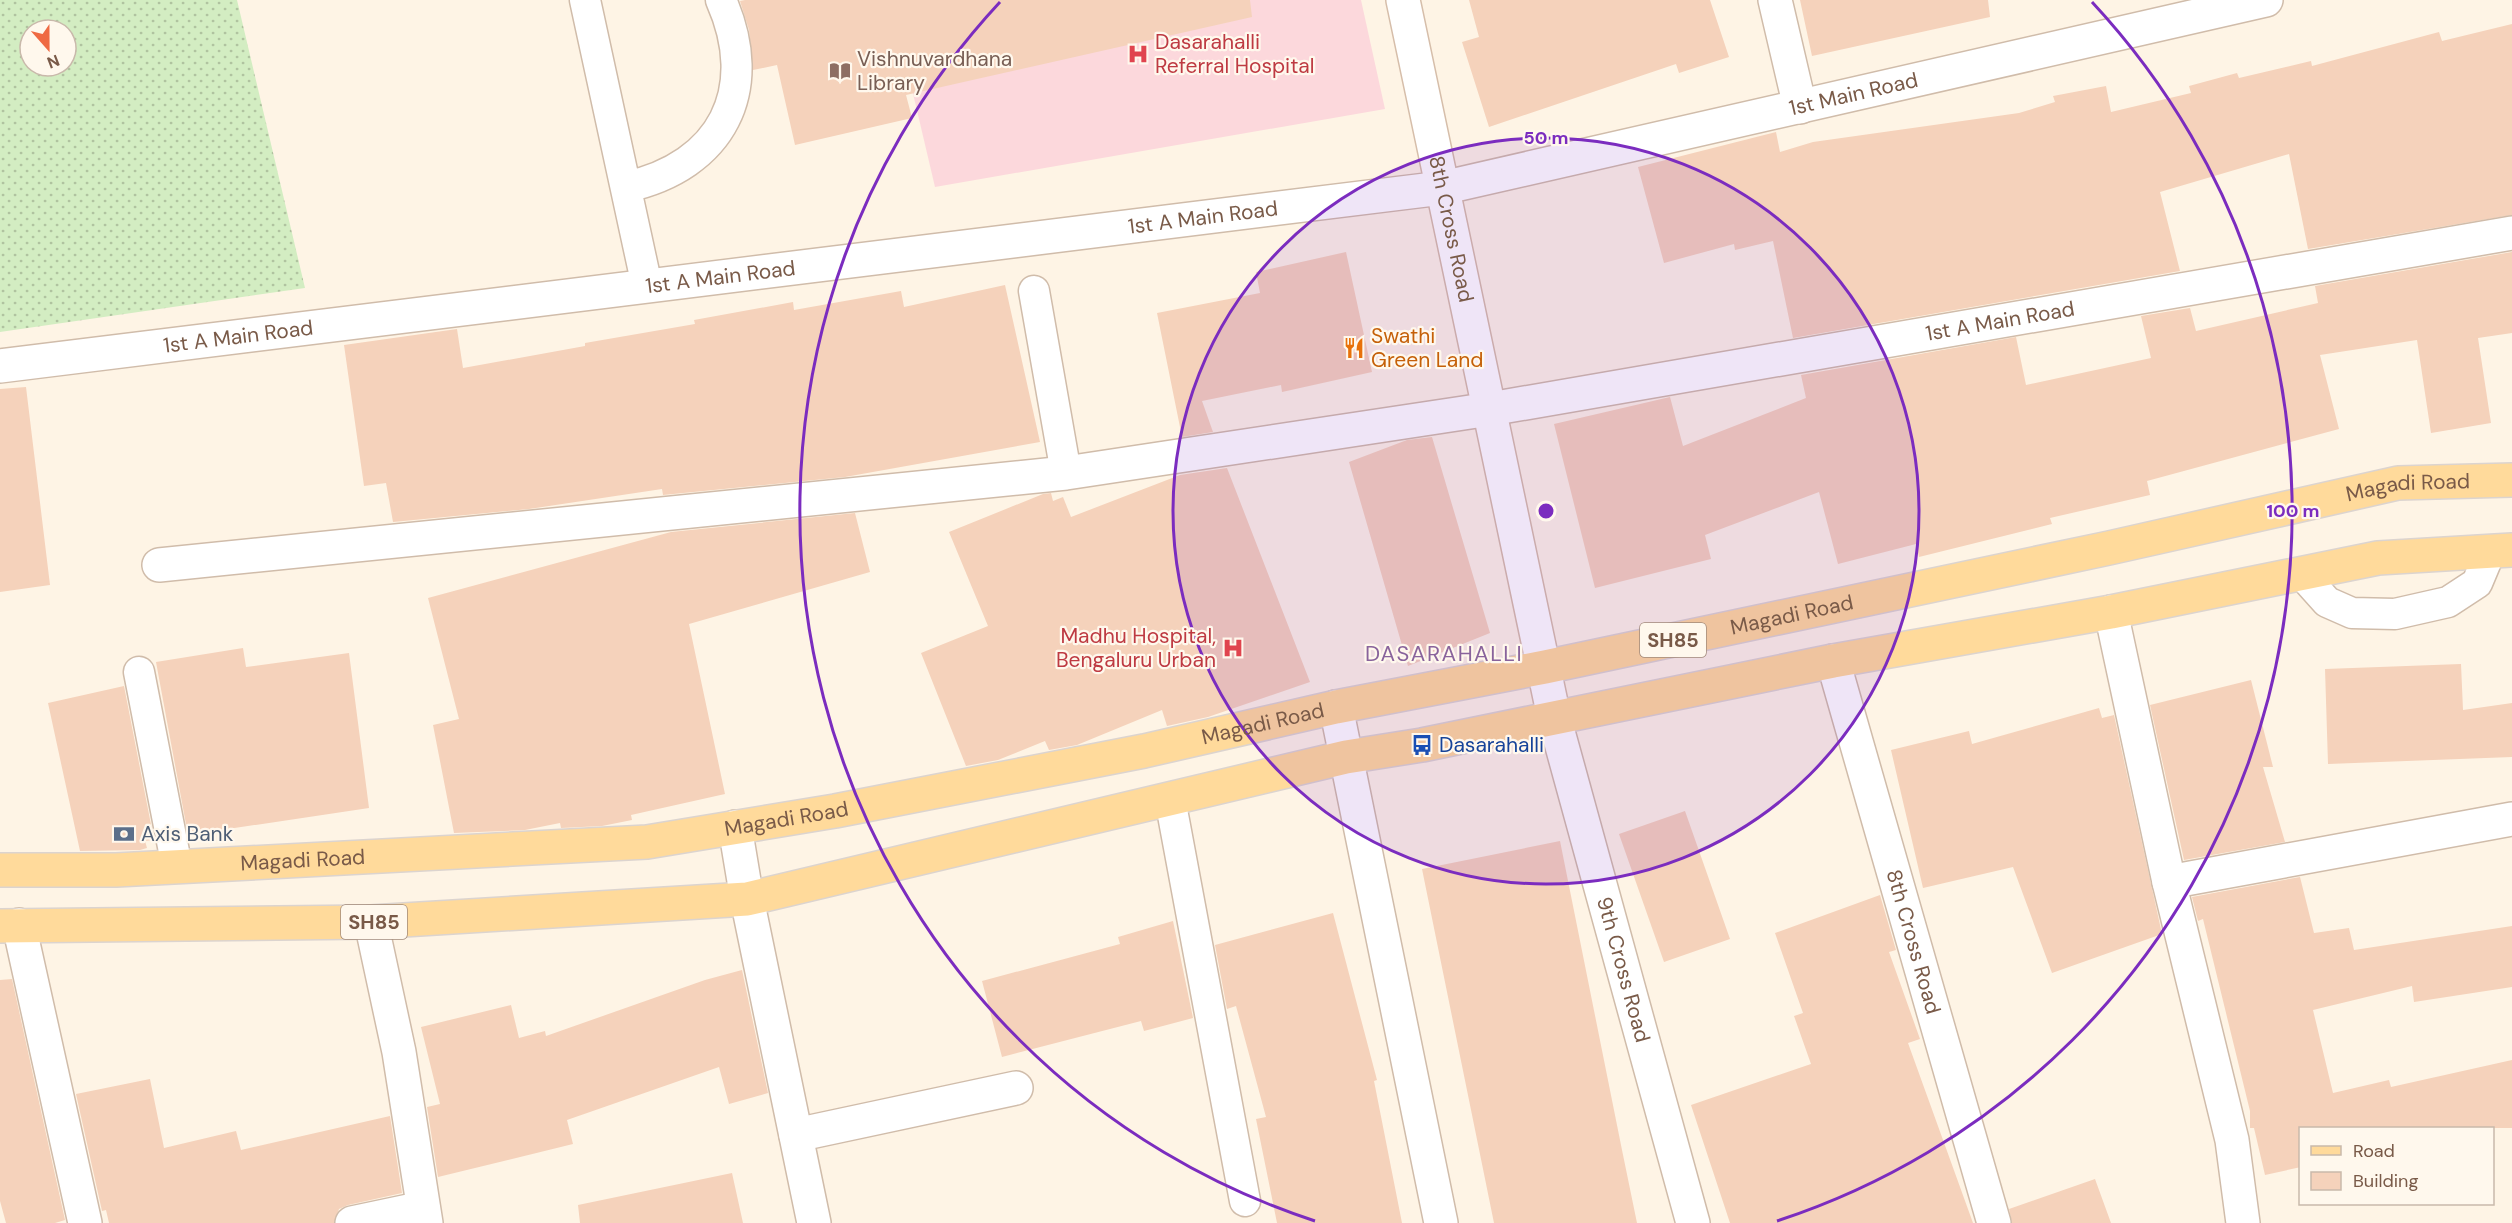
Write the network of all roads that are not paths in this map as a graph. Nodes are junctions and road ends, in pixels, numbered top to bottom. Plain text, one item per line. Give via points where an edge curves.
1 (585, 0) edge
2 (721, 0) edge
3 (1403, 0) edge
4 (1775, 0) edge
5 (2266, 0) edge
6 (1800, 106) junction
7 (626, 188) junction
8 (1442, 188) junction
9 (2512, 233) edge
10 (647, 286) junction
11 (1034, 291) dead end
12 (0, 366) edge
13 (1490, 409) junction
14 (1066, 473) junction
15 (2512, 480) edge
16 (2501, 551) edge
17 (159, 565) dead end
18 (2301, 573) junction
19 (2111, 612) junction
20 (1833, 662) junction
21 (1545, 668) junction
22 (139, 672) dead end
23 (1336, 707) junction
24 (1554, 717) junction
25 (1346, 757) junction
26 (1170, 799) junction
27 (2512, 819) edge
28 (735, 827) junction
29 (177, 867) junction
30 (0, 870) edge
31 (2169, 882) junction
32 (747, 899) junction
33 (371, 922) junction
34 (10, 925) edge
35 (1016, 1088) dead end
36 (796, 1135) junction
37 (1245, 1201) dead end
38 (424, 1216) edge
39 (85, 1223) edge
40 (352, 1223) edge
41 (814, 1223) edge
42 (1442, 1223) edge
43 (1693, 1223) edge
44 (1994, 1223) edge
45 (2243, 1223) edge

1 - 7 lane
2 - 7 lane via 738,52 737,79 718,131 700,153 678,169 653,182
3 - 8 street, 8th Cross Road
4 - 6 street
5 - 6 street, 1st Main Road
6 - 8 street, 1st Main Road
7 - 10 lane
8 - 10 street, 1st A Main Road
8 - 13 street, 8th Cross Road
9 - 13 street, 1st A Main Road
10 - 12 street, 1st A Main Road
11 - 14 lane
13 - 14 street, 1st A Main Road
13 - 21 street, 8th Cross Road
14 - 17 street, 1st A Main Road
15 - 21 main road, Magadi Road / SH85 via 2398,483
16 - 18 main road, SH85 via 2378,558
16 - 18 lane via 2477,583 2448,602 2395,614 2352,613 2327,602
18 - 19 main road, SH85
19 - 20 main road, SH85
19 - 31 street
20 - 24 main road, SH85
20 - 44 street, 8th Cross Road
21 - 23 main road, Magadi Road / SH85
21 - 24 street, 9th Cross Road
22 - 29 lane
23 - 25 street
23 - 28 main road, Magadi Road / SH85 via 1144,751
24 - 25 main road, SH85
24 - 43 street, 9th Cross Road
25 - 26 main road, SH85
25 - 42 street
26 - 32 main road, SH85
26 - 37 lane
27 - 31 street
28 - 29 main road, Magadi Road / SH85 via 647,842
28 - 32 street
29 - 30 main road, Magadi Road / SH85
31 - 45 street via 2232,1140
32 - 33 main road, SH85
32 - 36 street
33 - 34 main road, SH85
33 - 38 street via 399,1052
34 - 39 street
35 - 36 street
36 - 41 street
38 - 40 street

